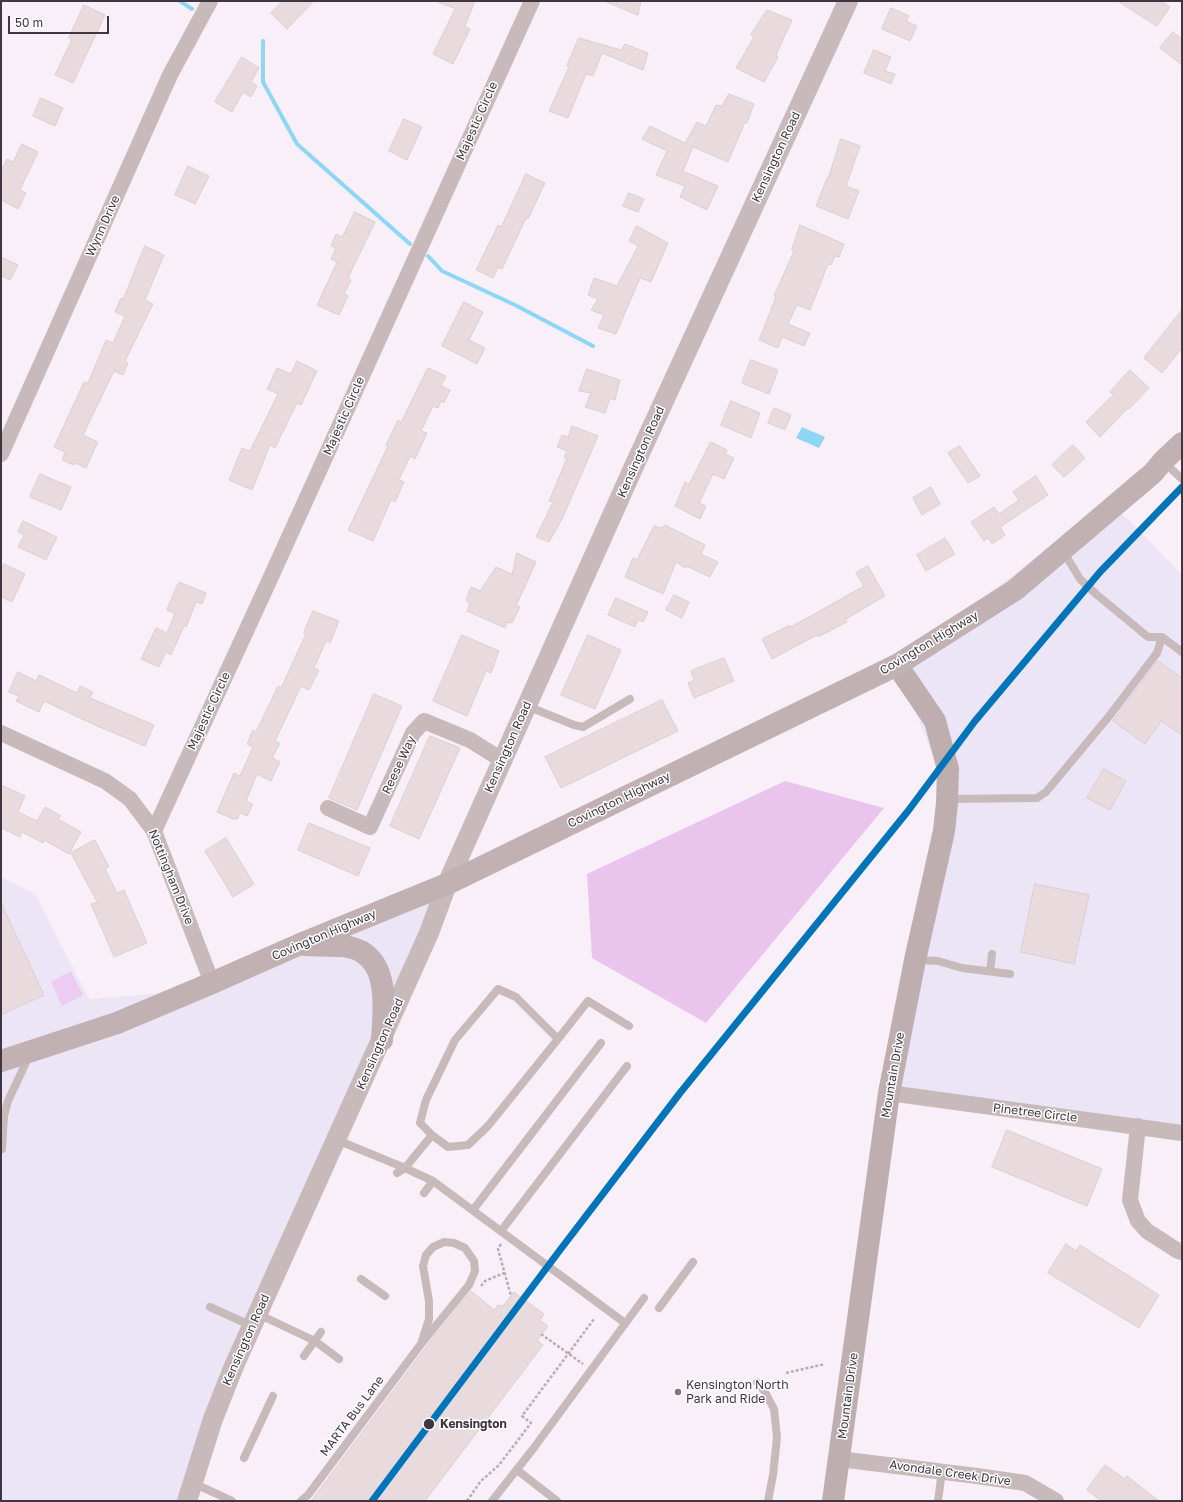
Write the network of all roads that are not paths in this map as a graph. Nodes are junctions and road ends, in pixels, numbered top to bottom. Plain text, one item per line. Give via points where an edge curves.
1 (210, 1) edge
2 (532, 1) edge
3 (848, 1) edge
4 (1182, 443) edge
5 (1, 454) edge
6 (1163, 461) junction
7 (1182, 479) edge
8 (1062, 550) junction
9 (1162, 637) junction
10 (1182, 652) edge
11 (897, 664) junction
12 (630, 699) dead end
13 (527, 706) junction
14 (1, 733) edge
15 (502, 760) junction
16 (948, 799) junction
17 (328, 808) dead end
18 (154, 831) junction
19 (447, 884) junction
20 (298, 944) junction
21 (992, 954) dead end
22 (914, 960) junction
23 (990, 971) junction
24 (1010, 974) dead end
25 (212, 983) junction
26 (629, 1026) dead end
27 (558, 1039) junction
28 (382, 1040) junction
29 (601, 1043) dead end
30 (32, 1051) junction
31 (1, 1061) edge
32 (627, 1066) dead end
33 (889, 1093) junction
34 (1138, 1126) junction
35 (1182, 1133) edge
36 (432, 1135) junction
37 (337, 1140) junction
38 (1, 1148) edge
39 (405, 1168) junction
40 (397, 1174) dead end
41 (433, 1181) junction
42 (424, 1193) dead end
43 (473, 1210) junction
44 (505, 1233) junction
45 (1182, 1252) edge
46 (693, 1262) dead end
47 (361, 1280) dead end
48 (385, 1296) dead end
49 (644, 1298) dead end
50 (210, 1307) dead end
51 (659, 1308) dead end
52 (255, 1320) junction
53 (625, 1323) junction
54 (321, 1332) dead end
55 (315, 1341) junction
56 (421, 1344) junction
57 (304, 1356) dead end
58 (339, 1359) dead end
59 (757, 1382) dead end
60 (273, 1396) dead end
61 (244, 1458) dead end
62 (839, 1458) junction
63 (517, 1470) junction
64 (942, 1471) junction
65 (190, 1492) edge
66 (232, 1501) edge
67 (301, 1501) edge
68 (492, 1501) edge
69 (557, 1501) edge
70 (768, 1501) edge
71 (834, 1501) edge
72 (938, 1501) edge
73 (1056, 1501) edge

1 - 5 street, Wynn Drive via 170,75
2 - 18 street, Majestic Circle
3 - 13 street, Kensington Road
4 - 6 main road, Covington Highway
6 - 7 lane
6 - 8 main road, Covington Highway via 1153,473
8 - 9 lane via 1080,579 1096,594 1148,637
8 - 11 main road, Covington Highway via 1015,590
9 - 10 lane
9 - 16 lane via 1157,653 1110,716 1046,792 1037,798
11 - 16 main road, Mountain Drive via 935,721 948,769
11 - 19 main road, Covington Highway
12 - 13 lane via 583,727
13 - 15 street, Kensington Road
14 - 18 street, Nottingham Drive via 105,781 130,799
15 - 17 street, Reese Way via 470,740 424,721 413,733 370,828
15 - 19 street, Kensington Road
16 - 22 main road, Mountain Drive via 944,831
18 - 25 street, Nottingham Drive
19 - 20 main road, Covington Highway
19 - 28 street, Kensington Road via 430,934
20 - 25 main road, Covington Highway
20 - 28 main road via 349,947 362,952 373,962 382,981
21 - 23 lane
22 - 23 lane via 938,961 962,968
22 - 33 main road, Mountain Drive
23 - 24 lane
25 - 30 main road, Covington Highway via 117,1024
26 - 27 lane via 588,1001
27 - 36 lane via 488,1126 468,1145 448,1147
27 - 36 lane via 516,997 498,989 455,1040 426,1100 420,1123
28 - 37 street, Kensington Road
29 - 43 lane
30 - 31 main road, Covington Highway
30 - 38 lane via 8,1101
32 - 44 lane
33 - 34 street, Pinetree Circle
33 - 62 main road, Mountain Drive
34 - 35 street, Pinetree Circle
34 - 45 street via 1130,1200 1138,1221 1147,1230
36 - 39 lane
37 - 39 lane
37 - 52 street, Kensington Road
39 - 40 lane
39 - 41 lane
41 - 42 lane
41 - 43 lane
43 - 44 lane
44 - 53 lane
46 - 51 lane
47 - 48 lane
49 - 53 lane
50 - 52 lane
52 - 55 lane
52 - 65 street, Kensington Road via 213,1419
53 - 63 lane
54 - 55 lane
55 - 57 lane
55 - 58 lane
56 - 56 lane, MARTA Bus Lane via 469,1285 475,1272 474,1260 465,1248 454,1243 444,1242 433,1247 426,1255 423,1266 429,1301 429,1319
56 - 67 lane, MARTA Bus Lane
59 - 70 lane via 774,1409 776,1437
60 - 61 lane
62 - 64 street, Avondale Creek Drive
62 - 71 main road, Mountain Drive
63 - 68 lane
63 - 69 lane
64 - 72 lane
64 - 73 street, Avondale Creek Drive via 1025,1483
65 - 66 lane

